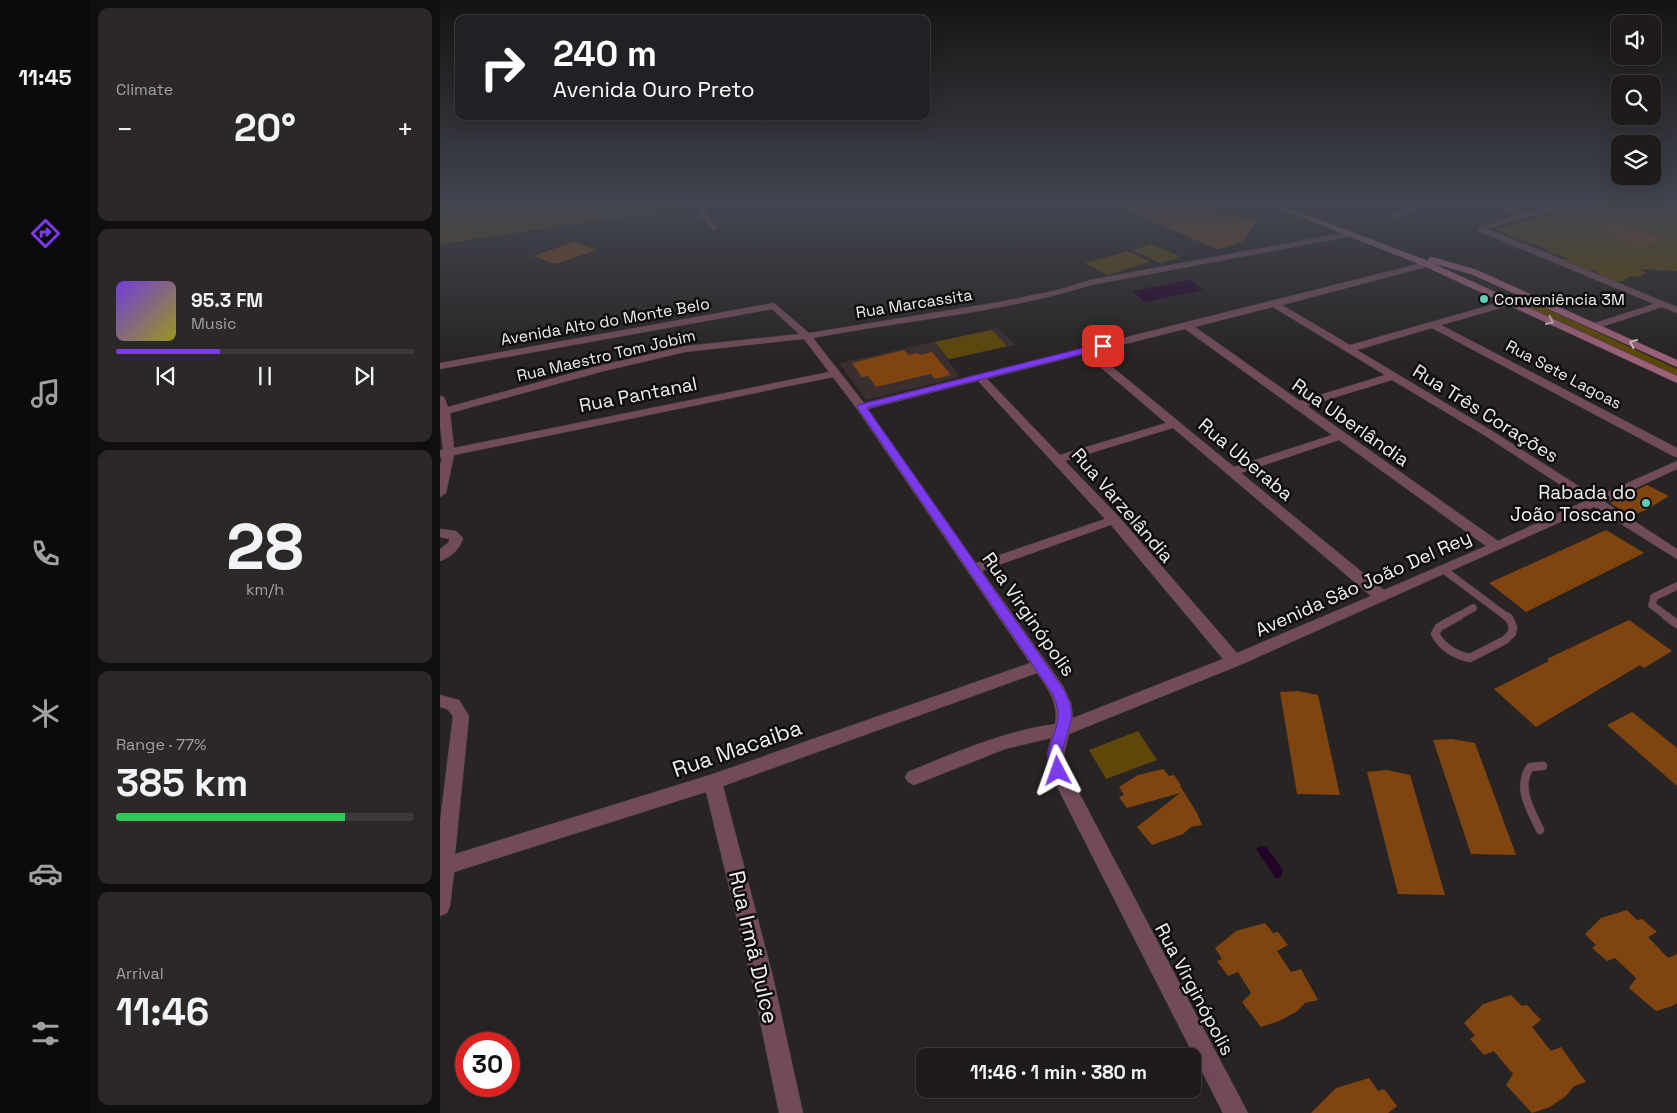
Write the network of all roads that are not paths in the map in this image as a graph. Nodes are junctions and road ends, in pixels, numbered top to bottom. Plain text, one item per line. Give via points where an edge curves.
1 (1235, 256) edge
2 (1406, 256) edge
3 (1414, 256) edge
4 (1544, 256) edge
5 (1438, 261) junction
6 (1427, 264) junction
7 (1530, 297) junction
8 (1511, 303) junction
9 (1274, 304) junction
10 (1662, 304) junction
11 (774, 306) joint
12 (1677, 310) edge
13 (1186, 325) junction
14 (1435, 326) junction
15 (1595, 326) junction
16 (807, 336) junction
17 (1348, 349) junction
18 (1086, 350) junction
19 (1677, 364) edge
20 (440, 366) edge
21 (834, 374) junction
22 (980, 376) junction
23 (1394, 376) junction
24 (1677, 380) edge
25 (440, 399) edge
26 (1297, 406) junction
27 (861, 407) junction
28 (444, 411) junction
29 (1174, 424) junction
30 (1339, 436) junction
31 (1677, 452) edge
32 (445, 453) edge
33 (1058, 460) junction
34 (1677, 464) edge
35 (1232, 472) junction
36 (440, 493) edge
37 (1593, 501) junction
38 (1114, 520) junction
39 (440, 533) edge
40 (1496, 546) junction
41 (1677, 555) edge
42 (440, 556) edge
43 (972, 569) junction
44 (1444, 570) junction
45 (1677, 586) edge
46 (1382, 597) junction
47 (1473, 608) dead end
48 (1677, 624) edge
49 (1234, 661) junction
50 (1041, 665) junction
51 (440, 700) edge
52 (1061, 730) junction
53 (1543, 766) dead end
54 (914, 777) dead end
55 (714, 782) junction
56 (1540, 830) dead end
57 (445, 866) junction
58 (440, 905) edge
59 (791, 1113) edge
60 (1236, 1113) edge

1 - 16 street, Rua Marcassita via 994,306
2 - 6 main road
3 - 5 main road
4 - 10 street
5 - 6 street
5 - 7 main road via 1474,272
6 - 8 main road
6 - 9 street
7 - 8 street
7 - 15 main road
8 - 14 street
8 -> 24 main road
9 - 13 street
9 - 17 street, Rua Três Corações
10 - 12 street
10 - 15 street
11 - 16 street, Rua Virginópolis
11 - 20 street, Avenida Alto do Monte Belo
13 - 18 street
13 - 26 street, Rua Uberlândia
14 - 17 street
14 - 31 street, Rua Sete Lagoas
19 -> 15 main road
16 - 21 street, Rua Virginópolis
16 - 28 street, Rua Maestro Tom Jobim via 685,349
17 - 23 street, Rua Três Corações
18 - 22 street
18 - 29 street, Rua Uberaba
21 - 27 street, Rua Virginópolis
21 - 32 street, Rua Pantanal
22 - 27 street
22 - 33 street, Rua Varzelândia
23 - 26 street
23 - 37 street, Rua Três Corações
25 - 28 street
26 - 30 street, Rua Uberlândia
27 - 43 street, Rua Virginópolis
28 - 32 street
29 - 33 street
29 - 35 street, Rua Uberaba
30 - 35 street
30 - 40 street, Rua Uberlândia
32 - 36 street
33 - 38 street, Rua Varzelândia
34 - 37 street, Avenida São João Del Rey
35 - 46 street, Rua Uberaba
37 - 40 street, Avenida São João Del Rey
37 - 41 street, Rua Três Corações
38 - 43 street
38 - 49 street, Rua Varzelândia
39 - 42 street via 456,538 455,544
40 - 44 street, Avenida São João Del Rey
43 - 50 street, Rua Virginópolis
44 - 46 street, Avenida São João Del Rey
44 - 47 lane via 1510,618 1513,625 1512,633 1506,639 1470,658 1457,656 1446,650 1435,634 1439,627
45 - 48 lane via 1654,598 1652,605
46 - 49 street, Avenida São João Del Rey
49 - 52 street, Avenida São João Del Rey
50 - 52 street, Rua Virginópolis via 1064,704
50 - 55 street, Rua Macaiba
51 - 57 street via 458,708 461,716
52 - 54 street, Avenida São João Del Rey via 1016,737
52 - 60 street, Rua Virginópolis via 1054,756 1058,771
53 - 56 lane via 1530,767 1522,783
55 - 57 street, Rua Macaiba
55 - 59 street, Rua Irmã Dulce via 762,976
57 - 58 street

